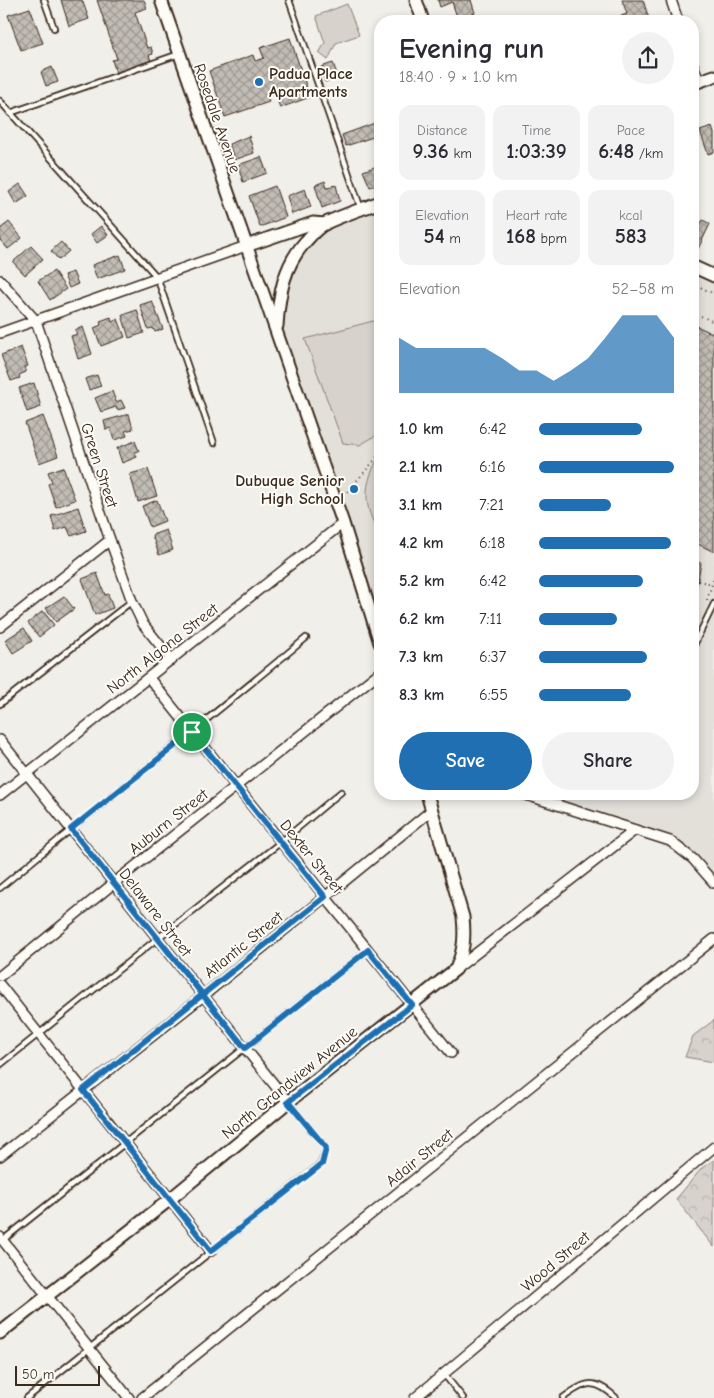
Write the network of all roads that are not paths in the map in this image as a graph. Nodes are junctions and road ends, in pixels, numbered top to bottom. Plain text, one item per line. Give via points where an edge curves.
1 (44, 0) edge
2 (161, 0) edge
3 (289, 0) edge
4 (416, 0) edge
5 (671, 0) edge
6 (421, 15) edge
7 (676, 15) edge
8 (54, 28) dead end
9 (179, 54) junction
10 (714, 76) edge
11 (699, 81) edge
12 (0, 101) edge
13 (10, 113) junction
14 (374, 205) edge
15 (361, 210) junction
16 (325, 224) junction
17 (246, 246) junction
18 (699, 269) edge
19 (714, 276) edge
20 (158, 277) junction
21 (0, 280) edge
22 (36, 320) junction
23 (276, 330) junction
24 (0, 333) edge
25 (214, 443) dead end
26 (343, 523) junction
27 (110, 540) junction
28 (132, 601) junction
29 (714, 604) edge
30 (374, 608) edge
31 (0, 627) edge
32 (699, 635) edge
33 (306, 638) dead end
34 (172, 660) junction
35 (374, 677) edge
36 (149, 678) junction
37 (0, 704) edge
38 (192, 732) junction
39 (0, 740) edge
40 (27, 773) junction
41 (236, 787) junction
42 (341, 792) dead end
43 (0, 795) edge
44 (429, 800) edge
45 (542, 800) edge
46 (432, 810) junction
47 (71, 829) junction
48 (635, 830) junction
49 (281, 842) junction
50 (114, 883) junction
51 (714, 884) edge
52 (0, 888) edge
53 (325, 897) junction
54 (158, 938) junction
55 (714, 939) edge
56 (368, 950) junction
57 (456, 969) junction
58 (0, 976) edge
59 (0, 985) edge
60 (203, 996) junction
61 (412, 1005) junction
62 (38, 1034) junction
63 (245, 1048) junction
64 (451, 1053) dead end
65 (0, 1065) edge
66 (83, 1090) junction
67 (288, 1102) junction
68 (125, 1144) junction
69 (714, 1146) edge
70 (0, 1156) edge
71 (169, 1200) junction
72 (1, 1240) edge
73 (211, 1251) junction
74 (47, 1296) junction
75 (0, 1333) edge
76 (88, 1348) junction
77 (444, 1374) junction
78 (27, 1398) edge
79 (129, 1398) edge
80 (142, 1398) edge
81 (415, 1398) edge
82 (463, 1398) edge
83 (563, 1398) edge
84 (616, 1398) edge

1 - 8 lane
2 - 9 street, Rosedale Avenue
3 - 15 lane
4 - 6 street
5 - 7 street
9 - 13 lane
9 - 17 street, Rosedale Avenue
10 - 11 street
12 - 13 lane
13 - 20 lane
14 - 15 street
15 - 16 street
16 - 17 street via 313,223
16 - 23 street via 298,250 287,268
17 - 20 street
17 - 23 street
18 - 19 street
20 - 22 street
20 - 25 lane
21 - 22 street, Green Street
22 - 24 street
22 - 27 street, Green Street
23 - 26 street
26 - 30 street
26 - 34 street, North Algona Street
27 - 28 street, Green Street
27 - 31 street
28 - 34 street, Green Street via 143,624
28 - 37 lane
29 - 32 lane
33 - 38 lane
34 - 36 street, North Algona Street
35 - 41 street, Auburn Street
36 - 38 street, Dexter Street
36 - 40 street, North Algona Street
38 - 41 street, Dexter Street
38 - 47 lane
39 - 40 street, Delaware Street
40 - 43 street, North Algona Street
40 - 47 street, Delaware Street
41 - 49 street, Dexter Street
41 - 50 street, Auburn Street
42 - 49 lane
44 - 46 street
45 - 48 street
46 - 53 street, Atlantic Street
46 - 57 street via 463,917 465,937
47 - 50 street, Delaware Street
47 - 52 lane
48 - 51 street via 670,841 693,859
48 - 57 street
49 - 53 street, Dexter Street
49 - 54 lane
50 - 54 street, Delaware Street
50 - 58 street, Auburn Street
53 - 56 street, Dexter Street
53 - 60 street, Atlantic Street
54 - 60 street, Delaware Street
54 - 62 lane
55 - 80 street, Adair Street
56 - 61 street, Dexter Street
56 - 63 lane
57 - 61 street, North Grandview Avenue
59 - 62 street
60 - 63 street, Delaware Street
60 - 66 street, Atlantic Street
61 - 64 street, Dexter Street
61 - 67 street, North Grandview Avenue
62 - 65 lane
62 - 66 street
63 - 67 street, Delaware Street
63 - 68 lane
66 - 68 street
66 - 70 street, Atlantic Street
67 - 71 street, North Grandview Avenue
67 - 73 lane via 326,1148 322,1164
68 - 71 street
68 - 72 lane
69 - 77 street, Wood Street
71 - 73 street
71 - 74 street, North Grandview Avenue
72 - 74 street
73 - 76 lane
74 - 75 street, North Grandview Avenue
74 - 76 street
76 - 78 lane
76 - 79 street
77 - 81 street, Wood Street
77 - 82 lane
83 - 84 lane via 588,1383 606,1388

